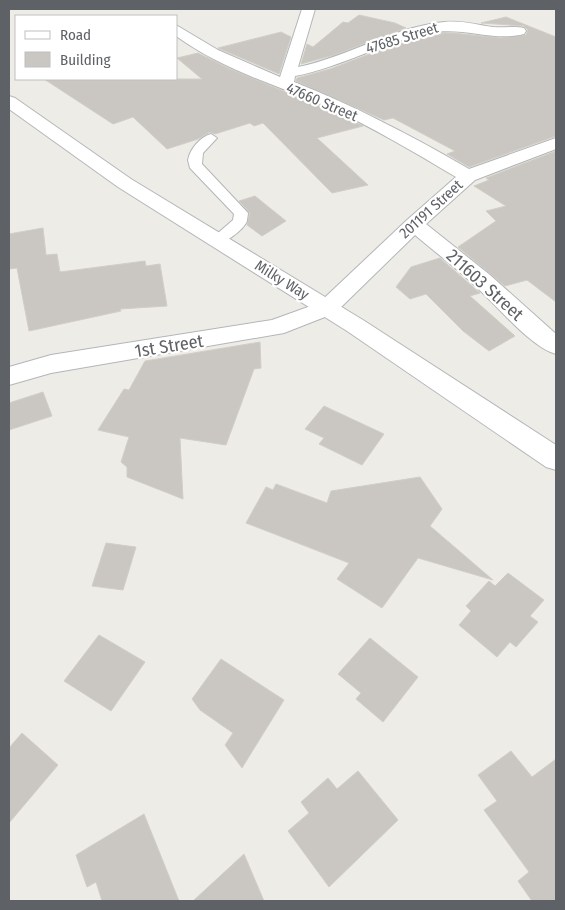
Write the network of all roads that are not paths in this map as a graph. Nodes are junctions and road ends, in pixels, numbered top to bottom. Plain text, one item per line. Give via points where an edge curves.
1 (308, 9) edge
2 (464, 12) dead end
3 (445, 25) junction
4 (178, 30) edge
5 (520, 31) dead end
6 (287, 80) junction
7 (9, 101) edge
8 (211, 138) dead end
9 (556, 143) edge
10 (468, 176) junction
11 (414, 224) junction
12 (218, 240) junction
13 (327, 308) junction
14 (556, 346) edge
15 (9, 376) edge
16 (556, 459) edge

1 - 6 street
2 - 3 street
3 - 5 street, 47685 Street via 485,31
3 - 6 street, 47685 Street via 407,35
4 - 6 street, 47660 Street via 227,60
6 - 10 street, 47660 Street
7 - 12 street, Milky Way via 103,169
8 - 12 lane via 197,150 195,165 242,217
9 - 10 street, 201191 Street
10 - 11 street, 201191 Street
11 - 13 street, 201191 Street
11 - 14 street, 211603 Street
12 - 13 street, Milky Way
13 - 15 street, 1st Street via 276,328 50,364
13 - 16 street, Milky Way

